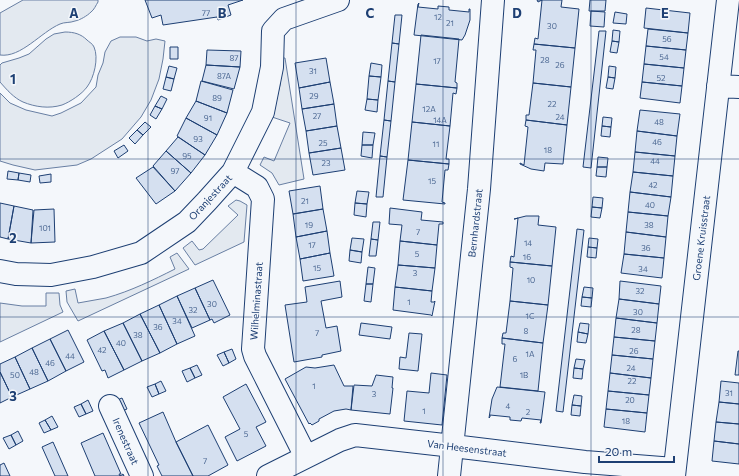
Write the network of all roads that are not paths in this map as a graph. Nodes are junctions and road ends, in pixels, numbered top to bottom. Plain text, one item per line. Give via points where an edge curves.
1 (338, 0) edge
2 (493, 0) edge
3 (728, 0) edge
4 (729, 86) edge
5 (233, 172) junction
6 (0, 271) edge
7 (110, 406) dead end
8 (453, 446) junction
9 (306, 457) junction
10 (674, 473) edge
11 (142, 476) edge
12 (268, 476) edge
13 (449, 476) edge

1 - 5 street, Oranjestraat via 284,19 273,31 272,68 263,112
2 - 8 street, Bernhardstraat via 479,190
3 - 4 street, Groene Kruisstraat
4 - 10 street, Groene Kruisstraat
5 - 6 street, Oranjestraat via 187,222 141,253 60,274 16,274
5 - 9 street, Wilhelminastraat via 257,187 263,199 253,349
7 - 11 street, Irenestraat
8 - 9 street, Van Heesenstraat via 355,435
8 - 10 street, Van Heesenstraat
8 - 13 street, Bernhardstraat
9 - 12 street, Van Heesenstraat

